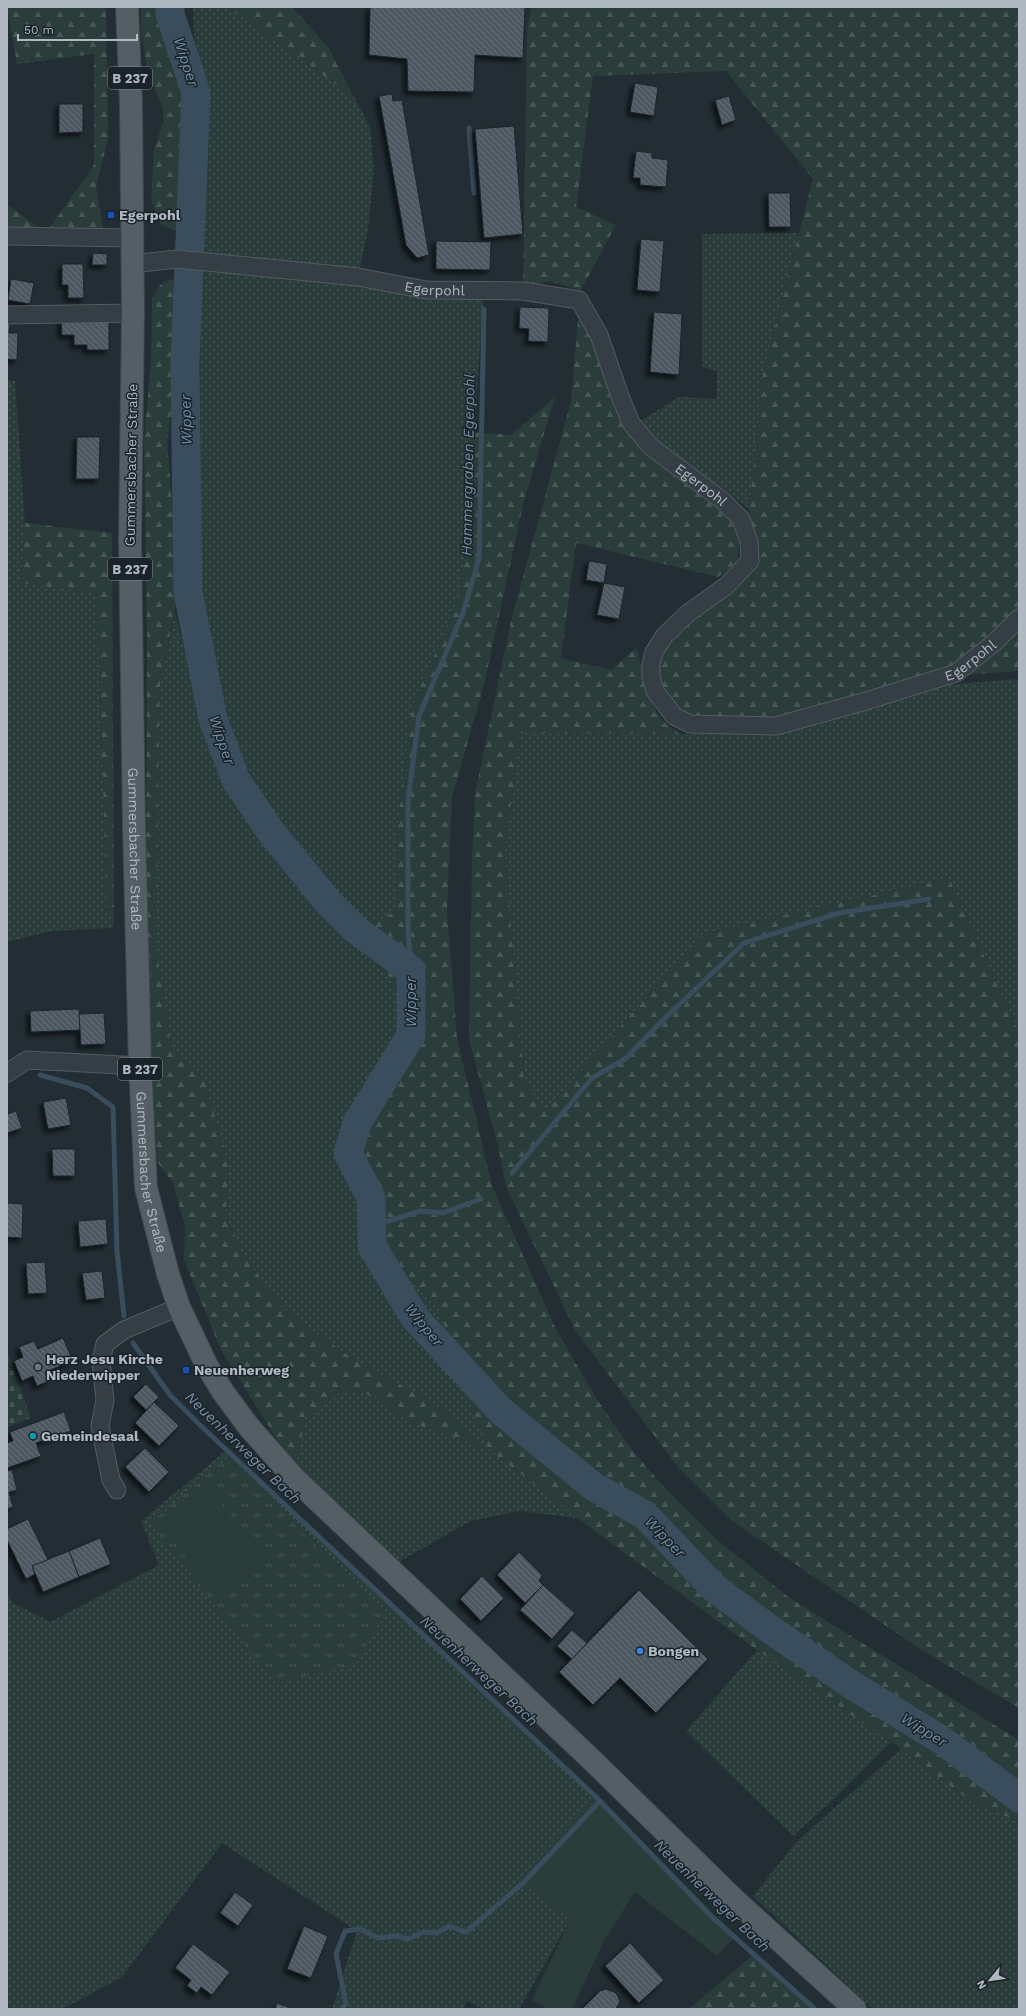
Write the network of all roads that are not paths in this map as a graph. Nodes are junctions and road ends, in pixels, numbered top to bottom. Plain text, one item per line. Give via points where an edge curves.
1 (127, 7) edge
2 (7, 236) edge
3 (132, 238) junction
4 (132, 264) junction
5 (133, 313) junction
6 (7, 315) edge
7 (1019, 618) edge
8 (140, 1066) junction
9 (7, 1074) edge
10 (179, 1307) junction
11 (116, 1490) dead end
12 (855, 2009) edge

1 - 3 main road, Gummersbacher Straße / B 237
2 - 3 street
3 - 4 main road, Gummersbacher Straße / B 237
4 - 5 main road, Gummersbacher Straße / B 237
4 - 7 street, Egerpohl via 177,259 358,277 426,290 523,291 579,300 599,335 631,423 650,446 723,501 741,519 749,542 750,561 726,586 687,614 665,635 654,652 651,677 655,691 674,716 690,724 776,726 956,673 995,642
5 - 6 street
5 - 8 main road, Gummersbacher Straße / B 237 via 130,538
8 - 9 street via 27,1060
8 - 10 main road, Gummersbacher Straße / B 237 via 146,1188
10 - 11 street via 124,1330 105,1344 101,1361 105,1400 100,1426 111,1480
10 - 12 main road, Gummersbacher Straße / B 237 via 207,1366 223,1392 249,1427 294,1478 595,1763 737,1902

